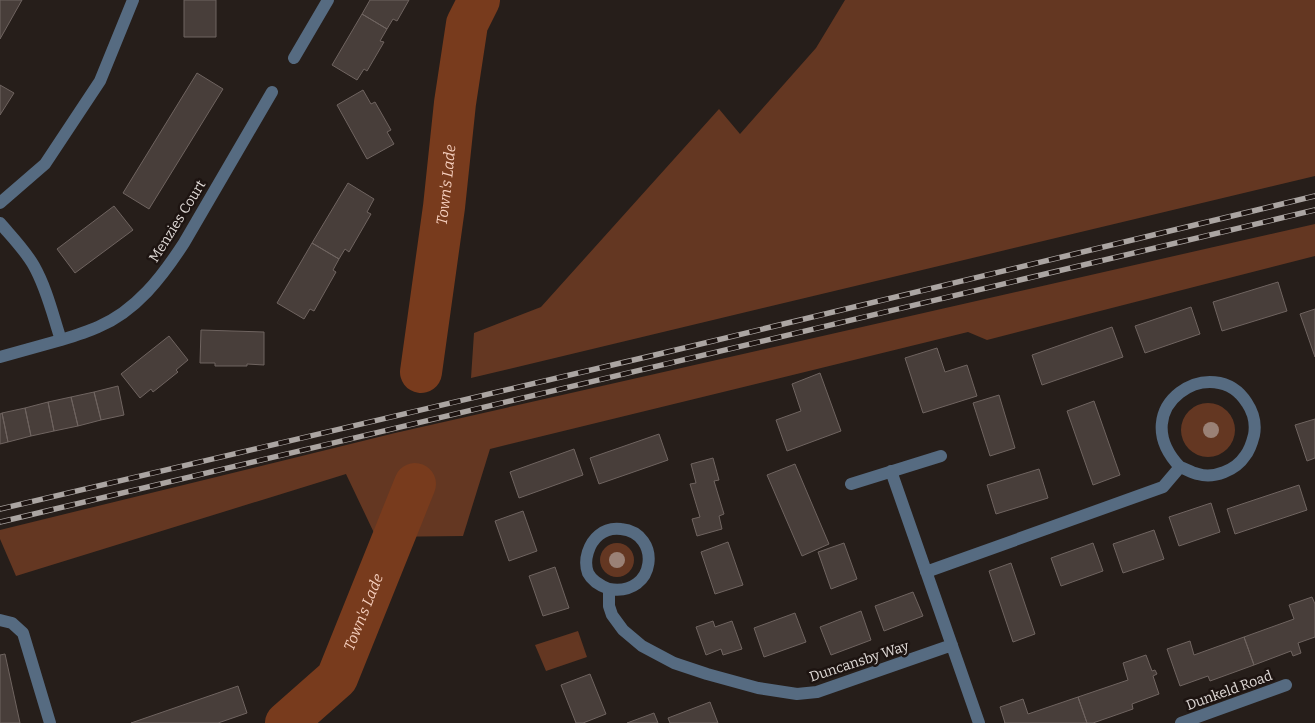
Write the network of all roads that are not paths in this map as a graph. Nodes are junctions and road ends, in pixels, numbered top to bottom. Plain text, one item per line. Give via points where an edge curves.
1 (133, 0) edge
2 (328, 0) edge
3 (294, 58) dead end
4 (272, 92) dead end
5 (0, 203) edge
6 (0, 223) edge
7 (61, 340) junction
8 (0, 358) edge
9 (941, 456) dead end
10 (1180, 467) junction
11 (891, 471) junction
12 (851, 484) dead end
13 (926, 572) junction
14 (609, 589) junction
15 (0, 620) edge
16 (952, 645) junction
17 (1286, 685) dead end
18 (50, 723) edge
19 (979, 723) edge
20 (1181, 723) edge

1 - 5 street via 100,81 46,164
2 - 3 street
4 - 7 street, Menzies Court via 184,244 155,283 116,318
6 - 7 street via 34,266
7 - 8 street, Menzies Court
9 - 11 street
10 - 10 street via 1199,475 1212,475 1224,472 1245,457 1253,438 1254,420 1244,398 1227,385 1200,382 1186,387 1173,397 1165,410 1162,437 1166,450
10 - 13 street via 1163,487
11 - 12 street
11 - 13 street
13 - 16 street
14 - 14 street via 588,573 588,552 600,534 615,528 623,529 644,542 649,565 635,586 618,591
14 - 16 street, Duncansby Way via 612,616 642,646 674,663 707,674 780,692 817,692
15 - 18 street via 12,622 23,633
16 - 19 street
17 - 20 street, Dunkeld Road

